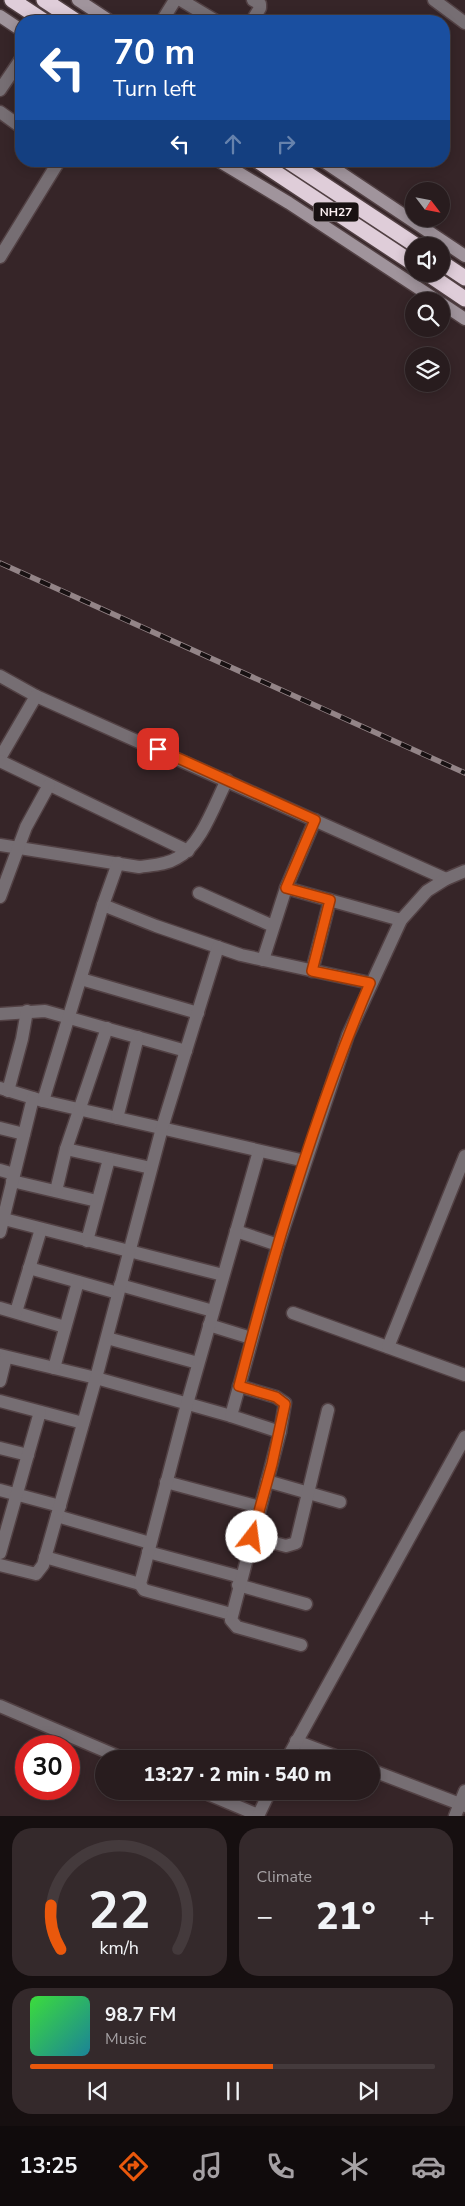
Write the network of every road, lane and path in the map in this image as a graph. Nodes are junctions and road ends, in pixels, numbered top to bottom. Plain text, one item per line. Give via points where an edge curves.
1 (12, 0) edge
2 (44, 0) edge
3 (175, 0) edge
4 (182, 0) edge
5 (253, 0) edge
6 (434, 0) edge
7 (81, 1) edge
8 (35, 15) edge
9 (67, 15) edge
10 (101, 15) edge
11 (166, 15) edge
12 (206, 15) edge
13 (256, 15) edge
14 (0, 16) edge
15 (465, 23) edge
16 (15, 26) edge
17 (15, 69) edge
18 (0, 90) edge
19 (0, 112) edge
20 (15, 123) edge
21 (55, 167) edge
22 (229, 167) edge
23 (267, 167) edge
24 (297, 167) edge
25 (332, 167) edge
26 (405, 238) edge
27 (4, 241) edge
28 (465, 256) edge
29 (0, 257) edge
30 (405, 258) edge
31 (450, 268) edge
32 (465, 278) edge
33 (440, 282) edge
34 (425, 292) edge
35 (465, 299) edge
36 (450, 309) edge
37 (465, 319) edge
38 (0, 676) edge
39 (36, 696) junction
40 (0, 760) edge
41 (227, 780) junction
42 (49, 785) junction
43 (315, 820) junction
44 (0, 845) edge
45 (17, 847) junction
46 (188, 851) junction
47 (118, 863) junction
48 (465, 871) edge
49 (446, 879) junction
50 (286, 888) junction
51 (199, 893) dead end
52 (0, 897) edge
53 (330, 900) junction
54 (103, 906) junction
55 (401, 920) junction
56 (273, 926) junction
57 (218, 947) junction
58 (264, 960) junction
59 (312, 971) junction
60 (81, 979) junction
61 (370, 983) junction
62 (27, 1011) junction
63 (198, 1012) junction
64 (0, 1014) edge
65 (69, 1016) junction
66 (107, 1028) junction
67 (138, 1037) junction
68 (186, 1051) junction
69 (4, 1089) edge
70 (38, 1099) junction
71 (79, 1109) junction
72 (117, 1118) junction
73 (0, 1128) edge
74 (162, 1128) junction
75 (24, 1134) junction
76 (66, 1149) junction
77 (259, 1151) junction
78 (465, 1156) edge
79 (109, 1159) junction
80 (305, 1161) junction
81 (151, 1168) junction
82 (0, 1170) edge
83 (13, 1177) junction
84 (56, 1191) junction
85 (97, 1201) junction
86 (2, 1226) edge
87 (41, 1229) junction
88 (236, 1231) junction
89 (87, 1241) junction
90 (278, 1246) junction
91 (129, 1252) junction
92 (29, 1268) junction
93 (223, 1275) junction
94 (78, 1282) junction
95 (120, 1289) junction
96 (0, 1308) edge
97 (213, 1311) junction
98 (16, 1312) junction
99 (293, 1313) dead end
100 (209, 1325) junction
101 (65, 1327) junction
102 (107, 1338) junction
103 (251, 1338) junction
104 (388, 1347) junction
105 (3, 1356) edge
106 (198, 1363) junction
107 (54, 1368) junction
108 (465, 1375) edge
109 (96, 1378) junction
110 (0, 1381) edge
111 (239, 1386) junction
112 (0, 1402) edge
113 (187, 1404) junction
114 (328, 1410) dead end
115 (40, 1412) junction
116 (231, 1416) junction
117 (83, 1424) junction
118 (280, 1432) junction
119 (465, 1437) edge
120 (0, 1448) edge
121 (28, 1455) junction
122 (268, 1480) junction
123 (166, 1482) junction
124 (0, 1490) edge
125 (307, 1492) junction
126 (16, 1494) junction
127 (340, 1502) dead end
128 (260, 1507) junction
129 (58, 1511) junction
130 (252, 1537) junction
131 (149, 1548) junction
132 (0, 1553) edge
133 (45, 1557) junction
134 (0, 1565) edge
135 (240, 1581) junction
136 (140, 1584) junction
137 (306, 1604) dead end
138 (231, 1614) junction
139 (301, 1645) dead end
140 (0, 1706) edge
141 (296, 1740) junction
142 (103, 1750) edge
143 (291, 1750) edge
144 (321, 1750) edge
145 (380, 1774) edge
146 (465, 1790) edge
147 (222, 1800) edge
148 (266, 1800) edge
149 (460, 1809) edge
150 (258, 1816) edge

1 - 8 highway
2 - 9 highway
3 - 11 street
4 - 12 street
5 - 13 street via 260,4
6 - 15 street
7 - 10 street
14 - 16 street
17 - 18 street
19 - 20 street
21 - 27 street
22 - 34 street
23 - 30 highway, NH27
24 - 26 highway, NH27
25 - 28 street
27 - 29 street
31 - 32 highway
33 - 35 highway
36 - 37 street
38 - 39 street
39 - 40 street
39 - 41 street
40 - 42 street
41 - 43 street
41 - 46 street via 198,838
42 - 45 street
42 - 46 street
43 - 49 street
43 - 50 street
44 - 45 street
45 - 47 street
45 - 52 street
46 - 47 street via 161,865 139,867
47 - 54 street
48 - 49 street
49 - 55 street via 427,891
50 - 53 street
50 - 56 street
51 - 56 street
53 - 55 street
53 - 59 street
54 - 57 street
54 - 60 street
55 - 61 street
56 - 58 street
57 - 58 street
57 - 63 street
58 - 59 street
59 - 61 street
60 - 63 street
60 - 65 street
61 - 80 street via 348,1035
62 - 64 street
62 - 65 street
62 - 69 street via 22,1039
63 - 68 street
65 - 66 street
65 - 70 street
66 - 67 street
66 - 71 street
67 - 68 street
67 - 72 street
68 - 74 street
69 - 70 street
70 - 71 street
70 - 75 street
71 - 72 street
71 - 76 street
72 - 74 street
73 - 75 street
74 - 77 street
74 - 81 street
75 - 83 street
76 - 79 street
76 - 84 street
77 - 80 street
77 - 88 street
78 - 104 street
79 - 81 street
79 - 85 street
80 - 90 street
81 - 91 street
82 - 83 street
83 - 84 street
83 - 86 street
84 - 85 street
85 - 89 street
86 - 87 street
87 - 89 street
87 - 92 street
88 - 90 street
88 - 93 street
89 - 91 street
90 - 103 street
91 - 93 street
91 - 95 street
92 - 94 street
92 - 98 street
93 - 97 street
94 - 95 street
94 - 101 street
95 - 97 street
95 - 102 street
96 - 98 street
97 - 100 street
98 - 101 street
99 - 104 street
100 - 103 street
100 - 106 street
101 - 107 street
102 - 106 street
102 - 109 street
103 - 111 street
104 - 108 street
105 - 107 street
105 - 110 street
106 - 113 street
107 - 109 street
109 - 113 street
109 - 117 street
111 - 116 street
111 - 118 street via 276,1397 285,1404
112 - 115 street
113 - 116 street
113 - 123 street
114 - 125 street
115 - 117 street
115 - 121 street
116 - 118 street
117 - 129 street
118 - 122 street
119 - 141 street
120 - 121 street
121 - 126 street
122 - 125 street
122 - 128 street
123 - 128 street
123 - 131 street
124 - 126 street
125 - 127 street
125 - 130 street via 296,1543 286,1546
126 - 129 street
126 - 132 street
128 - 130 street
129 - 131 street
129 - 133 street
130 - 135 street
131 - 135 street
131 - 136 street
133 - 134 street via 36,1574
133 - 136 street
135 - 137 street
135 - 138 street
136 - 138 street via 144,1590
138 - 139 street via 231,1620 237,1627
140 - 142 street
141 - 143 street
141 - 144 street
145 - 149 street
146 - 149 street
147 - 150 street
148 - 150 street

